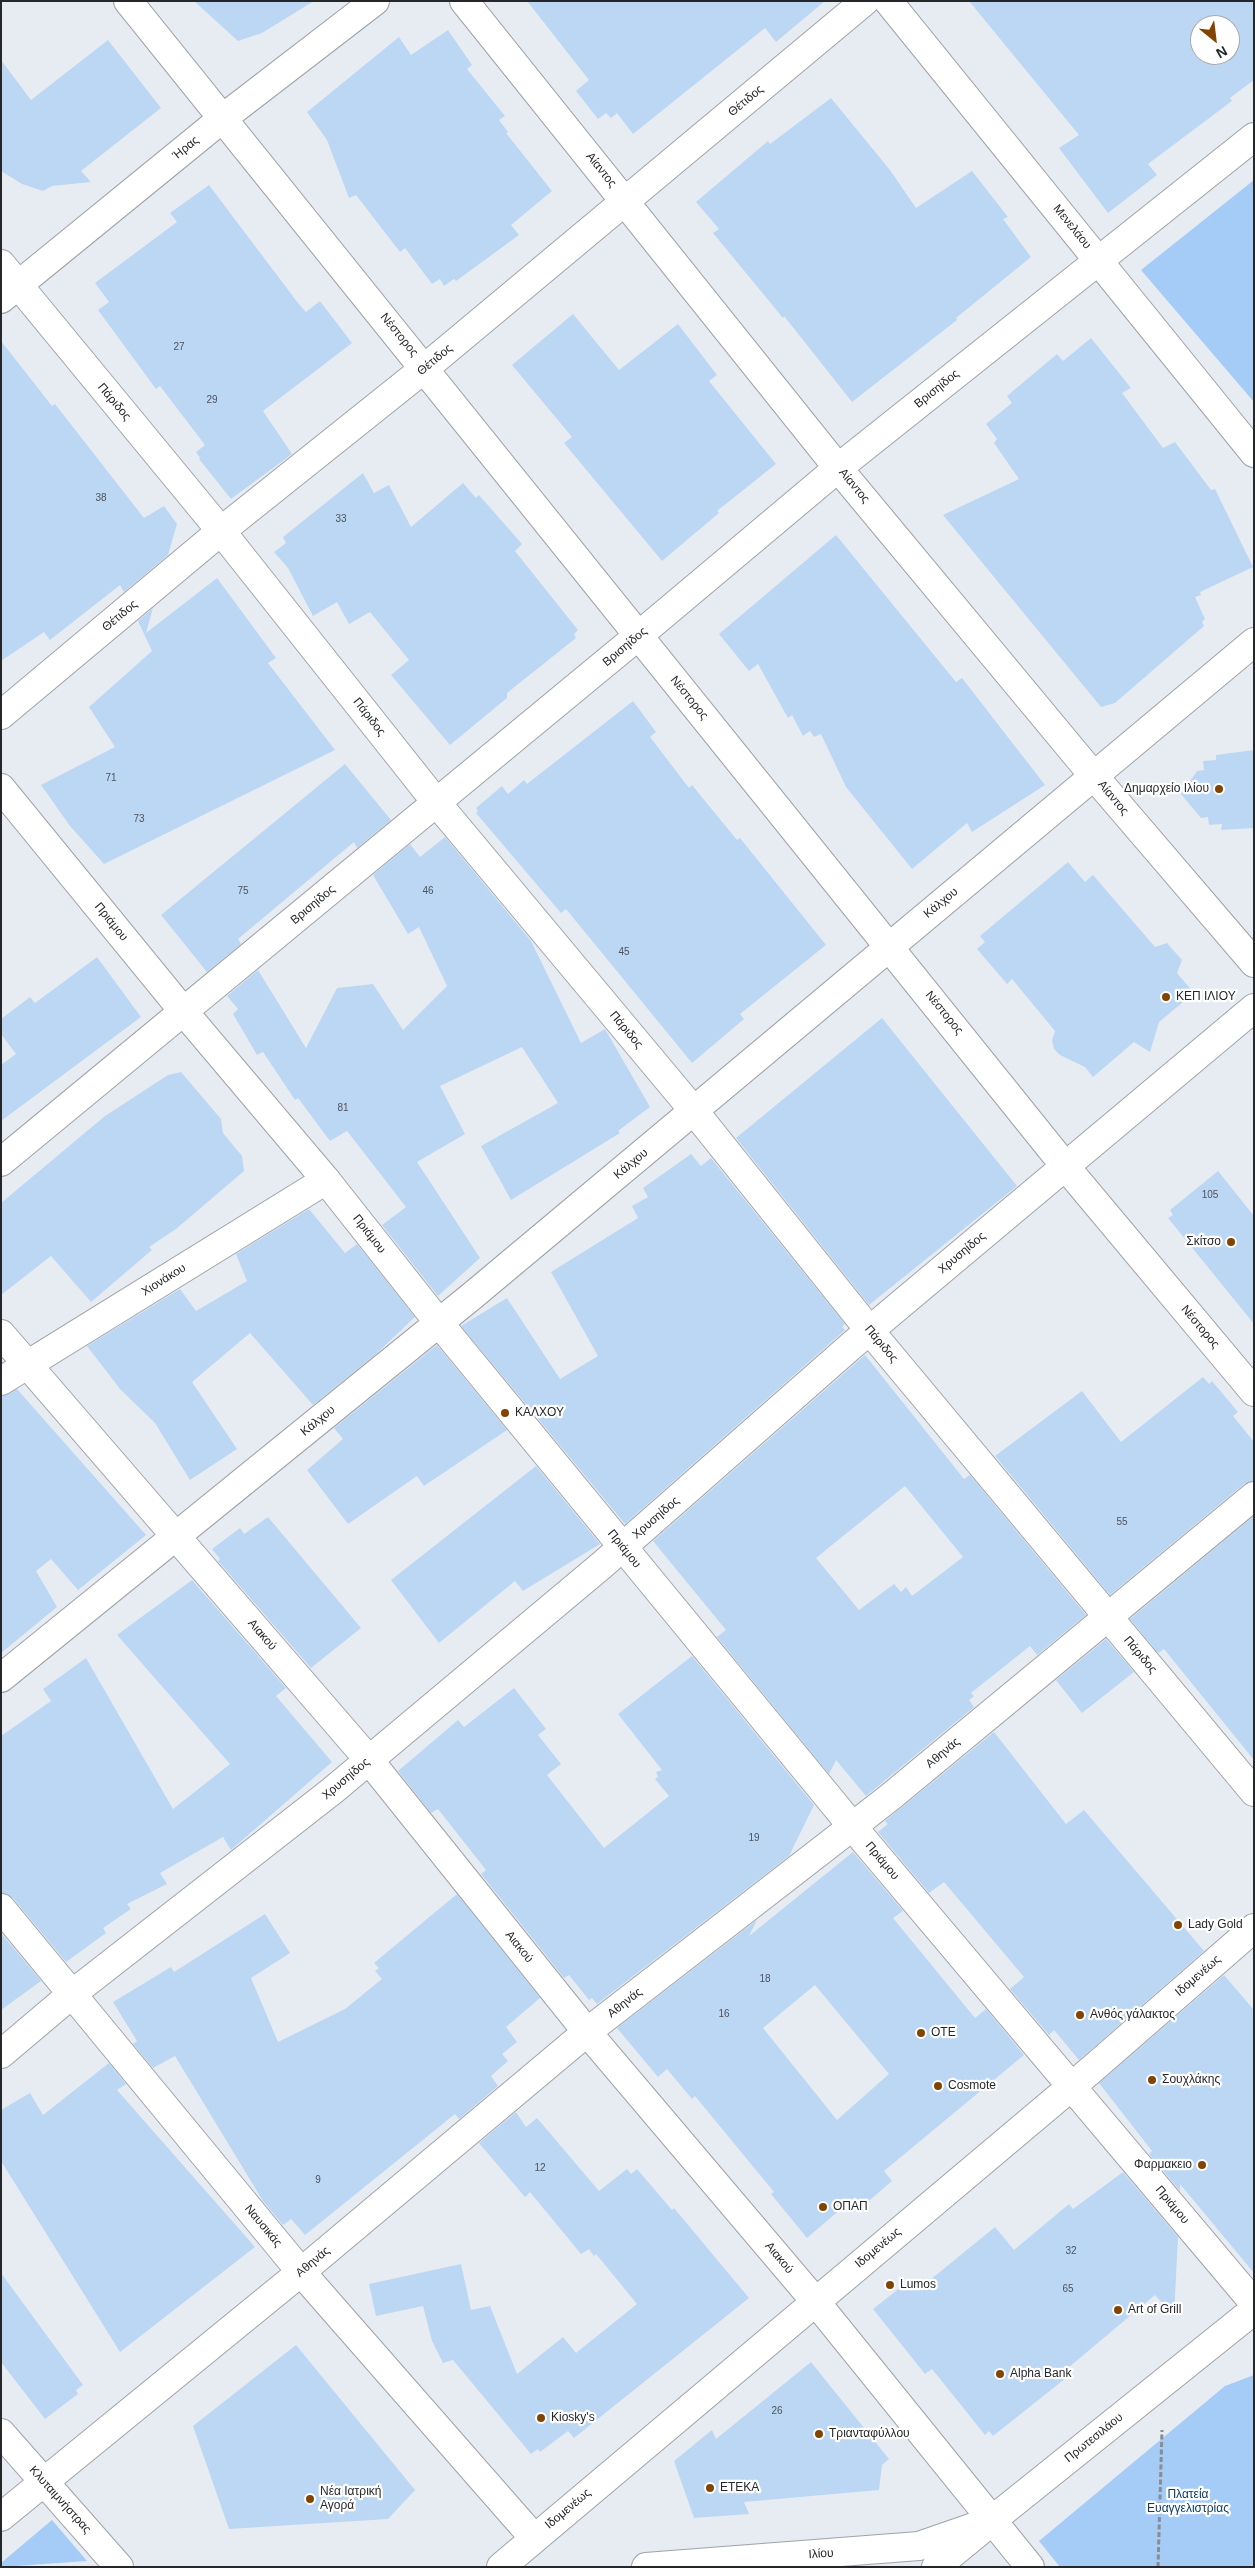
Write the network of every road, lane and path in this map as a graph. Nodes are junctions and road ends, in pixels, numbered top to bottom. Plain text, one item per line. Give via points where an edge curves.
1 (128, 1) edge
2 (375, 1) edge
3 (464, 1) edge
4 (865, 1) edge
5 (888, 1) edge
6 (223, 118) junction
7 (1254, 137) edge
8 (626, 201) junction
9 (1098, 260) junction
10 (1, 264) edge
11 (10, 292) edge
12 (425, 368) junction
13 (1254, 453) edge
14 (838, 468) junction
15 (221, 531) junction
16 (638, 636) junction
17 (1254, 642) edge
18 (1, 715) edge
19 (1093, 775) junction
20 (1, 788) edge
21 (436, 802) junction
22 (890, 946) junction
23 (1254, 963) edge
24 (1254, 1008) edge
25 (184, 1012) junction
26 (694, 1111) junction
27 (1, 1162) edge
28 (1066, 1166) junction
29 (326, 1180) junction
30 (439, 1323) junction
31 (870, 1331) junction
32 (1, 1334) edge
33 (28, 1364) junction
34 (1, 1381) edge
35 (1254, 1392) edge
36 (1254, 1496) edge
37 (177, 1537) junction
38 (622, 1547) junction
39 (1108, 1615) junction
40 (1, 1678) edge
41 (369, 1760) junction
42 (1254, 1792) edge
43 (852, 1826) junction
44 (1, 1908) edge
45 (1254, 1928) edge
46 (72, 1994) junction
47 (587, 2032) junction
48 (1, 2054) edge
49 (1072, 2086) junction
50 (301, 2272) junction
51 (815, 2301) junction
52 (1254, 2304) edge
53 (1254, 2310) edge
54 (1164, 2382) junction
55 (1, 2433) edge
56 (44, 2483) junction
57 (1, 2517) edge
58 (991, 2521) junction
59 (534, 2538) junction
60 (119, 2567) edge
61 (501, 2567) edge
62 (646, 2567) edge
63 (936, 2567) edge
64 (1030, 2567) edge
65 (1158, 2567) edge

1 - 6 street, Νέστορος
2 - 6 street, Ήρας
3 - 8 street, Αίαντος
4 - 8 street, Θέτιδος
5 - 9 street, Μενελάου
6 - 11 street, Ήρας
6 - 12 street, Νέστορος
7 - 9 street, Βρισηίδος
8 - 12 street, Θέτιδος
8 - 14 street, Αίαντος
9 - 13 street, Μενελάου
9 - 14 street, Βρισηίδος
10 - 11 street, Πάριδος
11 - 15 street, Πάριδος
12 - 15 street, Θέτιδος
12 - 16 street, Νέστορος
14 - 16 street, Βρισηίδος
14 - 19 street, Αίαντος
15 - 18 street, Θέτιδος
15 - 21 street, Πάριδος
16 - 21 street, Βρισηίδος
16 - 22 street, Νέστορος
17 - 19 street, Κάλχου
19 - 22 street, Κάλχου
19 - 23 street, Αίαντος
20 - 25 street, Πριάμου
21 - 25 street, Βρισηίδος
21 - 26 street, Πάριδος
22 - 26 street, Κάλχου
22 - 28 street, Νέστορος
24 - 28 street, Χρυσηίδος
25 - 27 street, Βρισηίδος
25 - 29 street, Πριάμου
26 - 30 street, Κάλχου
26 - 31 street, Πάριδος
28 - 31 street, Χρυσηίδος
28 - 35 street, Νέστορος
29 - 30 street, Πριάμου
29 - 33 street, Χιονάκου
30 - 37 street, Κάλχου
30 - 38 street, Πριάμου
31 - 38 street, Χρυσηίδος
31 - 39 street, Πάριδος
32 - 33 street, Αιακού
33 - 34 street, Χιονάκου
33 - 37 street, Αιακού
36 - 39 street, Αθηνάς
37 - 40 street, Κάλχου
37 - 41 street, Αιακού
38 - 41 street, Χρυσηίδος
38 - 43 street, Πριάμου
39 - 42 street, Πάριδος
39 - 43 street, Αθηνάς
41 - 46 street, Χρυσηίδος
41 - 47 street, Αιακού
43 - 47 street, Αθηνάς
43 - 49 street, Πριάμου
44 - 46 street, Ναυσικάς
45 - 49 street, Ιδομενέως
46 - 48 street, Χρυσηίδος
46 - 50 street, Ναυσικάς
47 - 50 street, Αθηνάς
47 - 51 street, Αιακού
49 - 51 street, Ιδομενέως
49 - 52 street, Πριάμου
50 - 56 street, Αθηνάς
50 - 59 street, Ναυσικάς
51 - 58 street, Αιακού
51 - 59 street, Ιδομενέως
53 - 54 street, Πρωτεσιλάου
54 - 58 street, Πρωτεσιλάου
54 - 65 path
55 - 56 street, Κλυταιμνήστρας
56 - 57 street, Αθηνάς
56 - 60 street, Κλυταιμνήστρας
58 - 62 street, Ιλίου via 919,2546
58 - 63 street, Πρωτεσιλάου
58 - 64 street, Αιακού
59 - 61 street, Ιδομενέως

